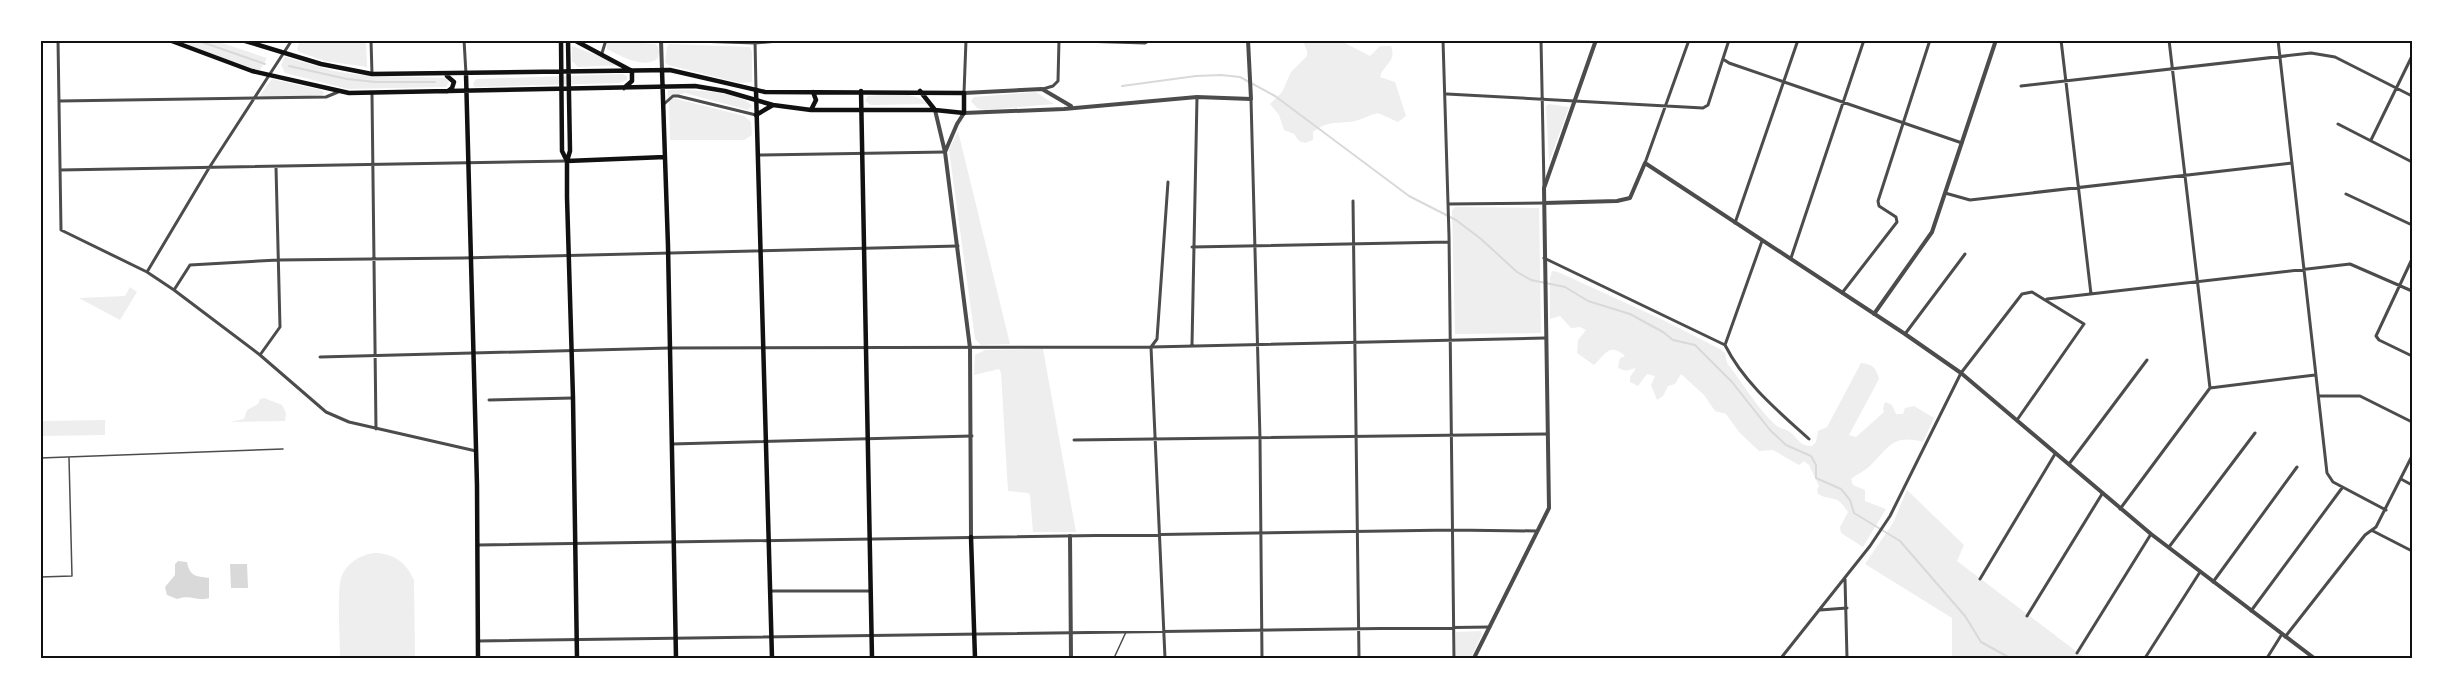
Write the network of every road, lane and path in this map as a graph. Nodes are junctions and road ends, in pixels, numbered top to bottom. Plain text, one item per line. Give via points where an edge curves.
1 (58, 40) edge
2 (169, 40) edge
3 (242, 40) edge
4 (292, 40) edge
5 (371, 40) edge
6 (464, 40) edge
7 (561, 40) edge
8 (568, 40) edge
9 (574, 40) edge
10 (606, 40) edge
11 (661, 40) edge
12 (666, 40) edge
13 (789, 40) edge
14 (966, 40) edge
15 (1048, 40) edge
16 (1248, 40) edge
17 (1443, 40) edge
18 (1541, 40) edge
19 (1596, 40) edge
20 (1689, 40) edge
21 (1729, 40) edge
22 (1798, 40) edge
23 (1864, 40) edge
24 (1930, 40) edge
25 (1996, 40) edge
26 (2061, 40) edge
27 (2169, 40) edge
28 (2278, 40) edge
29 (1059, 41) edge
30 (755, 42) edge
31 (1149, 42) edge
32 (284, 53) junction
33 (602, 53) junction
34 (2280, 56) junction
35 (2412, 56) edge
36 (1723, 58) junction
37 (2172, 69) junction
38 (662, 70) junction
39 (632, 71) junction
40 (372, 74) junction
41 (444, 74) junction
42 (466, 74) junction
43 (267, 75) junction
44 (2066, 82) junction
45 (1783, 83) junction
46 (2021, 86) dead end
47 (624, 88) junction
48 (663, 88) junction
49 (2396, 88) junction
50 (1042, 89) junction
51 (756, 90) junction
52 (861, 91) junction
53 (920, 91) junction
54 (338, 92) junction
55 (445, 92) junction
56 (466, 92) junction
57 (813, 92) junction
58 (964, 93) junction
59 (372, 94) junction
60 (1447, 94) junction
61 (2412, 96) edge
62 (1197, 97) junction
63 (1251, 97) junction
64 (254, 99) junction
65 (1542, 99) junction
66 (756, 100) junction
67 (60, 101) junction
68 (1576, 102) junction
69 (1843, 103) junction
70 (663, 105) junction
71 (773, 105) junction
72 (1071, 107) junction
73 (1666, 107) junction
74 (811, 110) junction
75 (861, 110) junction
76 (935, 110) junction
77 (964, 113) junction
78 (756, 115) junction
79 (1903, 123) junction
80 (2338, 124) dead end
81 (2370, 140) junction
82 (1962, 143) junction
83 (945, 152) junction
84 (862, 154) junction
85 (758, 155) junction
86 (665, 157) junction
87 (567, 161) junction
88 (2412, 162) edge
89 (469, 163) junction
90 (1645, 163) junction
91 (2292, 163) junction
92 (372, 165) junction
93 (276, 167) junction
94 (209, 168) junction
95 (60, 170) junction
96 (2185, 175) junction
97 (1168, 182) dead end
98 (2077, 187) junction
99 (1544, 188) junction
100 (1945, 193) junction
101 (2346, 194) dead end
102 (1353, 201) dead end
103 (1544, 203) junction
104 (1448, 206) junction
105 (1735, 223) junction
106 (2412, 225) edge
107 (1762, 241) junction
108 (1449, 242) junction
109 (1353, 243) junction
110 (1256, 245) junction
111 (958, 246) junction
112 (863, 247) junction
113 (1192, 247) junction
114 (761, 251) junction
115 (668, 252) junction
116 (570, 254) junction
117 (1965, 254) dead end
118 (470, 258) junction
119 (1544, 258) junction
120 (1791, 258) junction
121 (373, 259) junction
122 (2412, 259) edge
123 (278, 260) junction
124 (2304, 270) junction
125 (147, 272) junction
126 (2197, 281) junction
127 (2400, 284) junction
128 (174, 290) junction
129 (2412, 291) edge
130 (1842, 293) junction
131 (2091, 294) junction
132 (2045, 300) junction
133 (1874, 314) junction
134 (1905, 334) junction
135 (1545, 338) junction
136 (1450, 340) junction
137 (1355, 341) junction
138 (1258, 343) junction
139 (1192, 345) junction
140 (1725, 345) junction
141 (866, 346) junction
142 (764, 347) junction
143 (1151, 347) junction
144 (670, 348) junction
145 (970, 348) junction
146 (572, 351) junction
147 (472, 353) junction
148 (260, 355) junction
149 (374, 356) junction
150 (2412, 356) edge
151 (320, 357) dead end
152 (2147, 360) dead end
153 (1961, 374) junction
154 (2315, 375) junction
155 (2210, 388) junction
156 (2318, 396) junction
157 (573, 398) junction
158 (489, 400) dead end
159 (2017, 420) junction
160 (2412, 422) edge
161 (376, 429) junction
162 (2254, 433) dead end
163 (1547, 434) junction
164 (972, 436) junction
165 (1452, 436) junction
166 (1356, 437) junction
167 (1155, 439) junction
168 (1260, 439) junction
169 (1809, 439) dead end
170 (868, 440) junction
171 (1074, 440) dead end
172 (767, 443) junction
173 (672, 444) junction
174 (283, 449) dead end
175 (476, 451) junction
176 (2055, 454) junction
177 (2412, 456) edge
178 (69, 457) junction
179 (40, 458) edge
180 (2068, 466) junction
181 (2297, 467) dead end
182 (2402, 479) junction
183 (2412, 485) edge
184 (2343, 488) junction
185 (2102, 494) junction
186 (2120, 509) junction
187 (2386, 510) junction
188 (1452, 530) junction
189 (1536, 531) junction
190 (2373, 531) junction
191 (1356, 532) junction
192 (1262, 533) junction
193 (2151, 534) junction
194 (1159, 535) junction
195 (1070, 536) junction
196 (971, 537) junction
197 (869, 539) junction
198 (769, 540) junction
199 (672, 541) junction
200 (575, 543) junction
201 (478, 545) junction
202 (2169, 547) junction
203 (2412, 551) edge
204 (2200, 572) junction
205 (40, 576) edge
206 (1845, 577) junction
207 (1980, 579) dead end
208 (2213, 582) junction
209 (770, 591) junction
210 (871, 591) junction
211 (1847, 608) junction
212 (1820, 610) junction
213 (2252, 611) junction
214 (2027, 616) dead end
215 (1453, 627) junction
216 (1490, 627) junction
217 (1358, 628) junction
218 (1262, 630) junction
219 (1164, 631) junction
220 (1071, 632) junction
221 (1126, 632) junction
222 (872, 634) junction
223 (975, 635) junction
224 (2283, 635) junction
225 (675, 637) junction
226 (771, 637) junction
227 (576, 639) junction
228 (478, 641) junction
229 (2077, 652) dead end
230 (478, 658) edge
231 (577, 658) edge
232 (676, 658) edge
233 (772, 658) edge
234 (872, 658) edge
235 (975, 658) edge
236 (1071, 658) edge
237 (1114, 658) edge
238 (1165, 658) edge
239 (1262, 658) edge
240 (1359, 658) edge
241 (1454, 658) edge
242 (1474, 658) edge
243 (1781, 658) edge
244 (1847, 658) edge
245 (2145, 658) edge
246 (2266, 658) edge
247 (2314, 658) edge

1 - 67 street
2 - 43 main road
3 - 32 main road
4 - 32 street
5 - 40 street
6 - 42 street
7 - 87 main road via 562,151
8 - 87 main road
9 - 33 main road
10 - 33 street
11 - 38 street
12 - 30 street
13 - 30 street
14 - 58 street
15 - 29 street
16 - 63 street
17 - 60 street
18 - 65 street
19 - 68 street
20 - 73 street
21 - 36 street
22 - 45 street
23 - 69 street
24 - 79 street
25 - 82 street
26 - 44 street
27 - 37 street
28 - 34 street
29 - 31 street
29 - 50 street via 1058,81
30 - 51 street
32 - 40 main road
32 - 43 street
33 - 39 main road
34 - 37 street
34 - 49 street via 2311,53 2335,57
34 - 91 street
35 - 49 street
36 - 45 street
36 - 73 street via 1706,107
37 - 44 street
37 - 96 street
38 - 39 main road
38 - 48 main road
38 - 51 main road
39 - 42 main road
39 - 47 main road via 632,81
40 - 41 main road
41 - 42 main road
41 - 55 main road via 454,82
42 - 56 main road
43 - 54 main road
43 - 64 street
44 - 46 street
44 - 98 street
45 - 69 street
45 - 105 street
47 - 48 main road
47 - 56 main road
48 - 66 main road via 706,87
48 - 70 main road
49 - 61 street
49 - 81 street
50 - 58 street
50 - 72 street
51 - 57 main road
51 - 66 main road
52 - 53 main road
52 - 57 main road
52 - 75 main road
53 - 58 main road
53 - 76 main road
54 - 59 main road
54 - 64 street via 326,97
55 - 56 main road
55 - 59 main road
56 - 89 main road
57 - 74 main road via 816,100
58 - 77 main road
59 - 92 street
60 - 65 street
60 - 104 street
62 - 63 street
62 - 72 street
62 - 113 street
63 - 110 street
64 - 67 street
64 - 94 street
65 - 68 street
65 - 99 street
66 - 71 main road
66 - 78 main road
67 - 95 street
68 - 73 street
68 - 99 street
69 - 79 street
69 - 120 street
70 - 78 street via 678,96
70 - 86 main road
71 - 74 main road
71 - 78 main road
72 - 77 street
73 - 90 street
74 - 75 main road
75 - 76 main road
75 - 84 main road
76 - 77 main road
76 - 83 street
77 - 83 street
78 - 85 main road
79 - 82 street
79 - 130 street via 1878,201 1897,222
80 - 81 street
81 - 88 street
82 - 100 street
83 - 84 street
83 - 111 street
84 - 85 street
84 - 112 main road
85 - 114 main road
86 - 87 main road
86 - 115 main road
87 - 89 street
87 - 116 main road
89 - 92 street
89 - 118 main road
90 - 103 street via 1634,194 1625,200
90 - 105 street
91 - 96 street
91 - 124 street
92 - 93 street
92 - 121 street
93 - 94 street
93 - 123 street
94 - 95 street
94 - 125 street
95 - 125 street via 61,230
96 - 98 street
96 - 126 street
97 - 143 street via 1157,339
98 - 100 street via 1970,200
98 - 131 street
99 - 103 street
100 - 133 street via 1928,239
101 - 106 street
102 - 109 street
103 - 104 street
103 - 119 street
104 - 108 street
105 - 107 street
107 - 120 street
107 - 140 street
108 - 109 street
108 - 136 street
109 - 110 street
109 - 137 street
110 - 113 street
110 - 138 street
111 - 112 street
111 - 145 street
112 - 114 street
112 - 141 main road
113 - 139 street
114 - 115 street
114 - 142 main road
115 - 116 street
115 - 144 main road
116 - 118 street
116 - 146 main road
117 - 134 street
118 - 121 street
118 - 147 main road
119 - 135 street
119 - 140 street
120 - 130 street
121 - 123 street
121 - 149 street
122 - 127 street
123 - 128 street via 190,265
123 - 148 street via 280,327
124 - 126 street
124 - 127 street via 2356,265
124 - 154 street
125 - 128 street
126 - 131 street
126 - 155 street
127 - 129 street
127 - 150 street via 2376,336
128 - 148 street
130 - 133 street
131 - 132 street
132 - 153 street via 2032,292 2022,294
132 - 159 street via 2084,324
133 - 134 street
134 - 153 street
135 - 136 street
135 - 163 street
136 - 137 street
136 - 165 street
137 - 138 street
137 - 166 street
138 - 139 street
138 - 168 street
139 - 143 street
140 - 169 street via 1735,364 1767,400
141 - 142 street
141 - 145 street
141 - 170 main road
142 - 144 street
142 - 172 main road
143 - 145 street
143 - 167 street
144 - 146 street
144 - 173 main road
145 - 164 street
146 - 147 street
146 - 157 main road
147 - 149 street
147 - 175 main road
148 - 161 street via 326,412
149 - 151 street
149 - 161 street
152 - 180 street
153 - 159 street
153 - 206 street via 1890,516
154 - 155 street
154 - 156 street
155 - 186 street
156 - 160 street via 2360,396
156 - 184 street via 2327,473 2329,479
157 - 158 street
157 - 200 main road
159 - 176 street
161 - 175 street
162 - 202 street
163 - 165 street
163 - 189 street via 1549,508
164 - 170 street
164 - 196 street
165 - 166 street
165 - 188 street
166 - 168 street
166 - 191 street
167 - 168 street
167 - 171 street
167 - 194 street
168 - 192 street
170 - 172 street
170 - 197 main road
172 - 173 street
172 - 198 main road
173 - 199 main road
174 - 178 lane
175 - 201 main road
176 - 180 street
176 - 207 street
177 - 182 street
178 - 179 lane
178 - 205 lane via 72,576
180 - 185 street
181 - 208 street
182 - 183 street
182 - 187 street
184 - 187 street
184 - 213 street
185 - 186 street
185 - 214 street
186 - 193 street
187 - 190 street
188 - 189 street
188 - 191 street
188 - 215 street
189 - 216 street
190 - 203 street
190 - 224 street via 2365,535
191 - 192 street
191 - 217 street
192 - 194 street
192 - 218 street
193 - 202 street
193 - 229 street
194 - 195 street
194 - 219 street
195 - 196 street
195 - 220 street
196 - 197 street
196 - 223 main road
197 - 198 street
197 - 210 main road
198 - 199 street
198 - 209 main road
199 - 200 street
199 - 225 main road
200 - 201 street
200 - 227 main road
201 - 228 main road
202 - 204 street
204 - 208 street
204 - 245 street
206 - 211 street
206 - 212 street
208 - 213 street
209 - 210 street
209 - 226 main road
210 - 222 main road
211 - 212 street
211 - 244 street
212 - 243 street
213 - 224 street
215 - 216 street
215 - 217 street
215 - 241 street
216 - 242 street
217 - 218 street
217 - 240 street
218 - 219 street
218 - 239 street
219 - 221 street
219 - 238 street
220 - 221 street
220 - 223 street
220 - 236 street
221 - 237 lane
222 - 223 street
222 - 226 street
222 - 234 main road
223 - 235 main road
224 - 246 street
224 - 247 street
225 - 226 street
225 - 227 street
225 - 232 main road
226 - 233 main road
227 - 228 street
227 - 231 main road
228 - 230 main road

